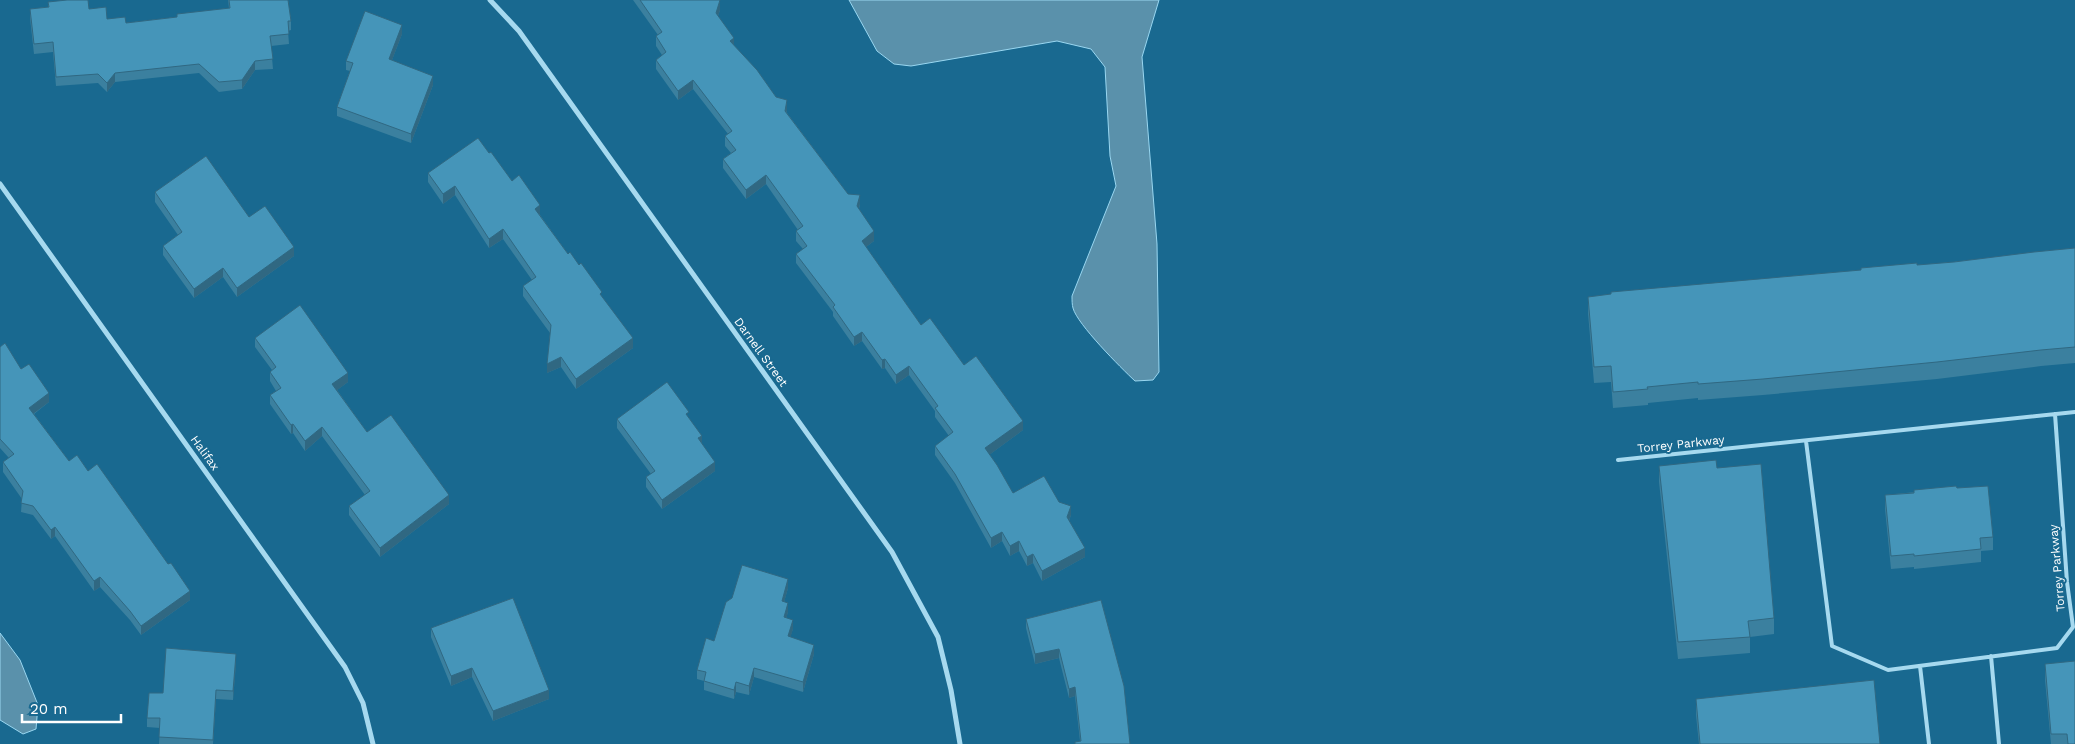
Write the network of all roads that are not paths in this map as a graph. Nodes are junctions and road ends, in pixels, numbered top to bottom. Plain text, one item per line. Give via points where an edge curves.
1 (490, 0) edge
2 (0, 184) edge
3 (2075, 412) edge
4 (2055, 414) junction
5 (1806, 441) junction
6 (1618, 460) dead end
7 (1991, 656) junction
8 (1920, 666) junction
9 (373, 744) edge
10 (960, 744) edge
11 (1929, 744) edge
12 (1999, 744) edge

1 - 10 street, Darnell Street via 519,31 892,552 938,637
2 - 9 street, Halifax via 345,667 363,702
3 - 4 lane, Torrey Parkway
4 - 5 lane, Torrey Parkway
4 - 7 lane, Torrey Parkway via 2073,627 2057,648
5 - 6 lane, Torrey Parkway
5 - 8 lane, Torrey Parkway via 1832,646 1888,670
7 - 8 lane, Torrey Parkway
7 - 12 lane
8 - 11 lane

